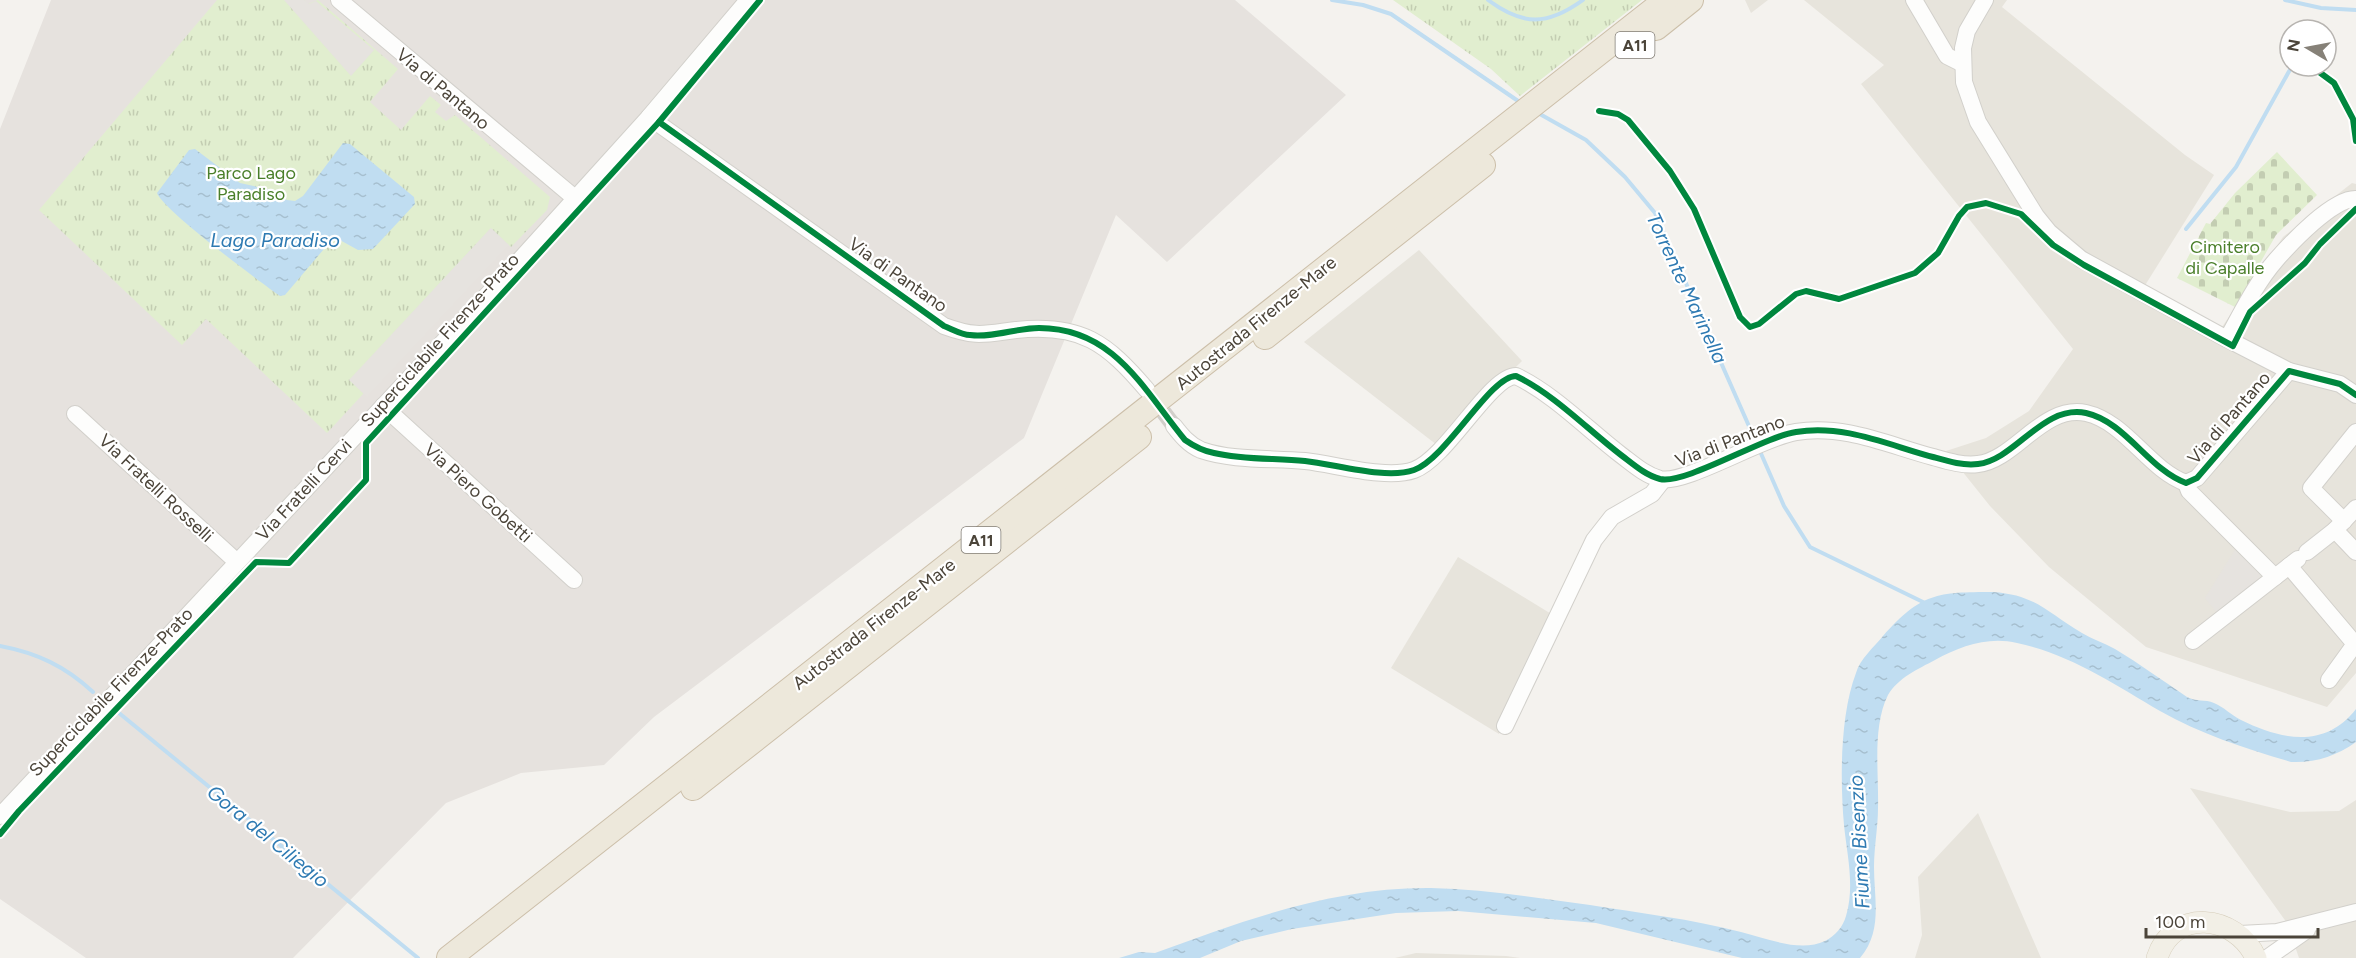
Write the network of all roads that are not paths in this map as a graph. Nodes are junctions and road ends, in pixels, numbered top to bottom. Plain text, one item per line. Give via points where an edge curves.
1 (339, 0) edge
2 (748, 0) edge
3 (1666, 0) edge
4 (1691, 0) edge
5 (1914, 0) edge
6 (1985, 0) edge
7 (1963, 64) junction
8 (1570, 87) junction
9 (649, 117) junction
10 (1522, 123) junction
11 (576, 199) junction
12 (2356, 199) edge
13 (2227, 339) junction
14 (2289, 371) junction
15 (1147, 390) tunnel mouth
16 (2356, 395) edge
17 (383, 406) junction
18 (75, 414) dead end
19 (1174, 426) tunnel mouth
20 (2356, 432) edge
21 (1662, 480) junction
22 (2186, 483) junction
23 (2356, 508) edge
24 (2339, 526) junction
25 (2356, 552) edge
26 (2298, 559) junction
27 (237, 562) junction
28 (2275, 577) junction
29 (574, 580) dead end
30 (2193, 641) dead end
31 (2329, 680) dead end
32 (1505, 726) dead end
33 (0, 816) edge
34 (2356, 912) edge
35 (2318, 924) junction
36 (2240, 934) junction
37 (449, 958) edge
38 (476, 958) edge
39 (2157, 958) edge
40 (2256, 958) edge
41 (2267, 958) edge

1 - 11 street, Via di Pantano
2 - 9 street, Via Fratelli Cervi
3 - 8 highway, Autostrada Firenze-Mare / A11
4 - 8 highway, Autostrada Firenze-Mare / A11
5 - 7 street via 1947,56
6 - 7 street via 1967,31
7 - 13 street via 1964,82 1978,122 2049,232 2081,259
8 - 10 highway, Autostrada Firenze-Mare / A11
9 - 11 street, Via Fratelli Cervi
9 - 15 street, Via di Pantano via 944,326 969,336 1039,328 1087,337 1109,349
10 - 37 highway, Autostrada Firenze-Mare / A11
10 - 38 highway, Autostrada Firenze-Mare / A11
11 - 17 street, Via Fratelli Cervi
12 - 13 street via 2337,205 2276,260
13 - 14 street
14 - 16 street via 2340,384
14 - 22 street, Via di Pantano via 2197,478
17 - 27 street, Via Fratelli Cervi
17 - 29 street, Via Piero Gobetti
18 - 27 street, Via Fratelli Rosselli
19 - 21 street, Via di Pantano via 1198,449 1216,454 1387,473 1413,470 1432,459 1470,413 1506,380 1516,376 1546,394 1641,470
20 - 24 street via 2311,488
21 - 22 street, Via di Pantano via 1683,476 1774,436 1820,429 1841,431 1950,462 1980,464 1994,459 2054,418 2073,412 2099,417 2170,476
21 - 32 street via 1652,495 1612,517 1594,540
22 - 28 street via 2188,491
23 - 24 street
24 - 25 street
24 - 26 street
26 - 28 street
26 - 31 street via 2355,644
27 - 33 street, Via Fratelli Cervi
28 - 30 street
34 - 35 street
35 - 36 street
35 - 41 street
36 - 39 main road via 2214,922 2190,924 2172,936
36 - 40 main road

